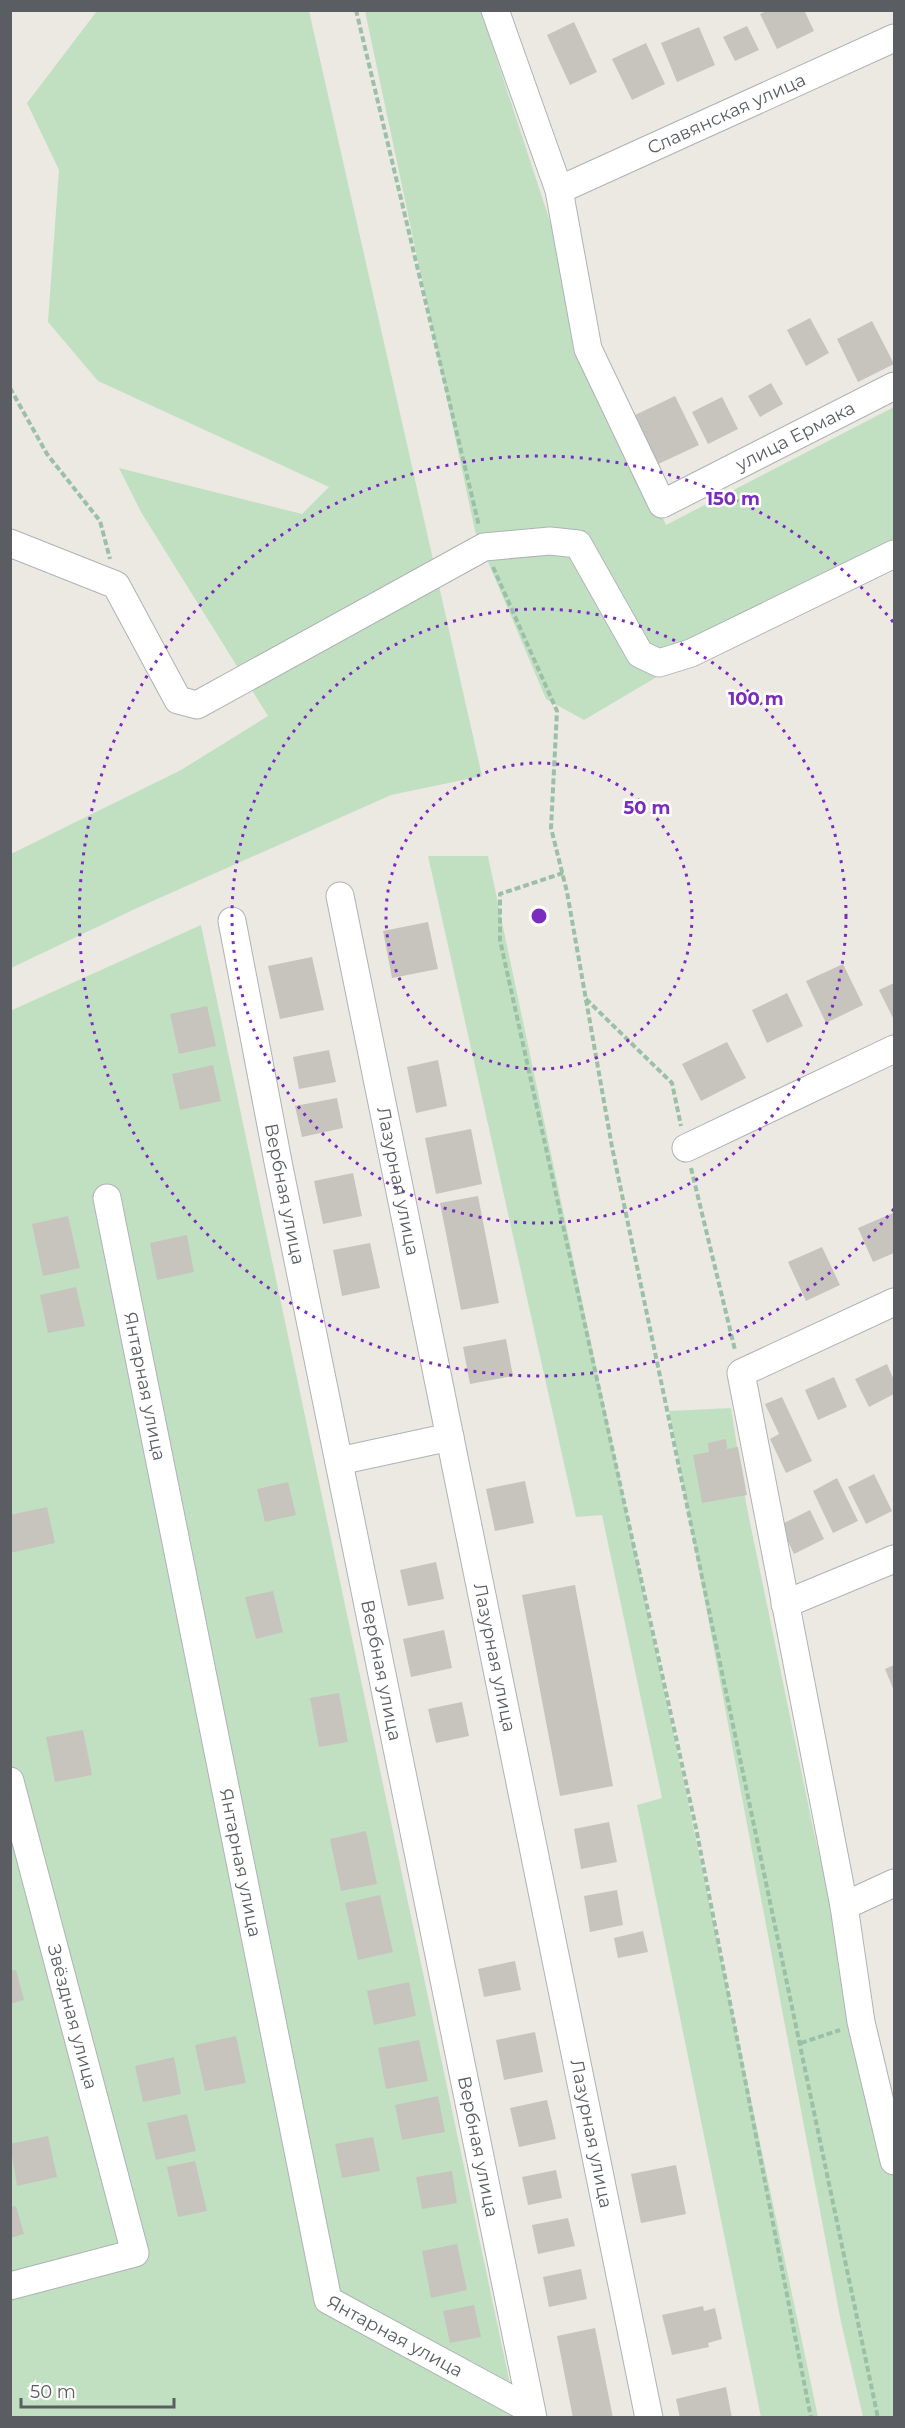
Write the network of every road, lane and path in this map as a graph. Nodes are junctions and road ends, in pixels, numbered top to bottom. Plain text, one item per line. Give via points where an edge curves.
1 (356, 10) edge
2 (495, 10) edge
3 (894, 38) edge
4 (559, 190) junction
5 (894, 386) edge
6 (10, 388) edge
7 (10, 543) edge
8 (484, 547) junction
9 (894, 554) edge
10 (116, 585) junction
11 (563, 873) junction
12 (340, 896) dead end
13 (232, 921) dead end
14 (586, 998) junction
15 (894, 1049) edge
16 (686, 1148) junction
17 (107, 1198) dead end
18 (894, 1302) edge
19 (741, 1372) junction
20 (450, 1437) junction
21 (339, 1461) junction
22 (894, 1559) edge
23 (785, 1604) junction
24 (10, 1781) edge
25 (894, 1883) edge
26 (844, 1906) junction
27 (861, 2022) junction
28 (801, 2043) junction
29 (894, 2161) edge
30 (10, 2286) edge
31 (532, 2414) edge
32 (649, 2418) edge
33 (811, 2418) edge
34 (878, 2418) edge

1 - 8 path
2 - 4 street
3 - 4 street, Славянская улица
4 - 5 street, улица Ермака via 588,349 662,504
6 - 10 path via 47,454 100,521
7 - 10 street
8 - 9 street via 550,541 578,544 640,654 658,663 691,653
8 - 10 street via 197,705 178,700
8 - 11 path via 556,711 551,828
11 - 14 path
11 - 33 path via 500,894 500,939 696,1828
12 - 20 street, Лазурная улица
13 - 21 street, Вербная улица
14 - 16 path via 672,1083
14 - 28 path via 616,1171
15 - 16 street
16 - 19 path
17 - 31 street, Янтарная улица via 328,2300
18 - 19 street
19 - 23 street
20 - 21 street
20 - 32 street, Лазурная улица
21 - 31 street, Вербная улица
22 - 23 street
23 - 26 street
24 - 30 street, Звёздная улица via 135,2253
25 - 26 street
26 - 27 street
27 - 28 path
27 - 29 street
28 - 34 path

